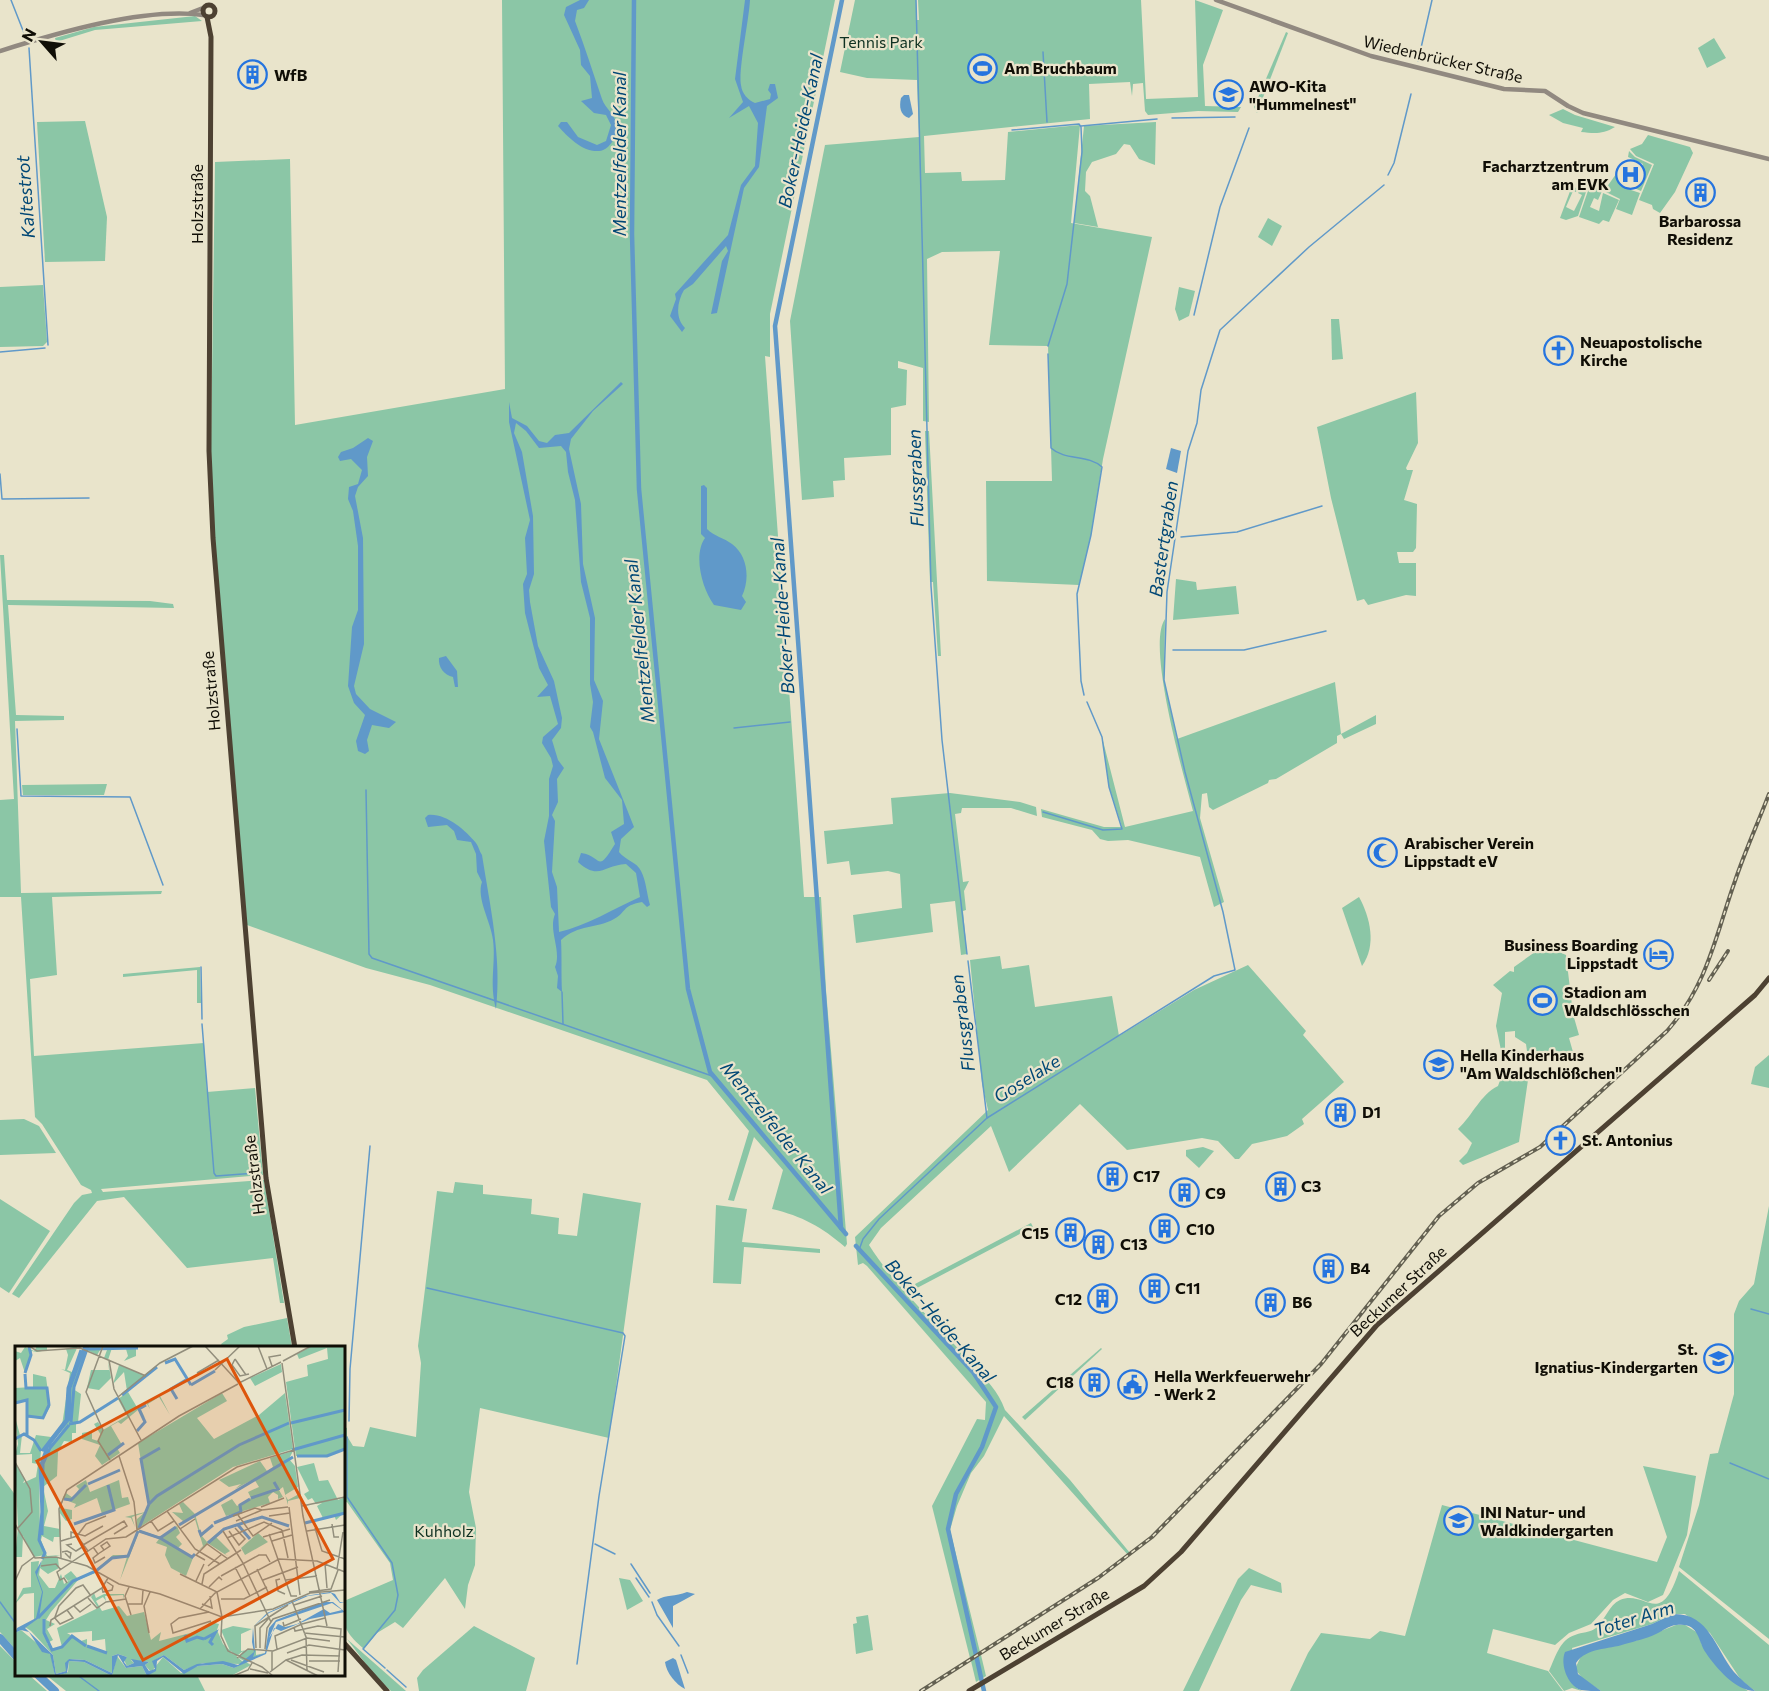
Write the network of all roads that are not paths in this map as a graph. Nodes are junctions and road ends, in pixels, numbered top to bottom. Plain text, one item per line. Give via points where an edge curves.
1 (1216, 0) edge
2 (208, 8) edge
3 (0, 51) edge
4 (1769, 159) edge
5 (1769, 978) edge
6 (295, 1346) edge
7 (345, 1644) edge
8 (387, 1691) edge
9 (969, 1691) edge

1 - 4 street, Wiedenbrücker Straße via 1371,56 1504,89 1545,91 1583,112
2 - 3 street via 93,25
2 - 6 main road, Holzstraße via 213,538 266,1178
5 - 9 main road, Beckumer Straße via 1765,989 1383,1320 1165,1568 1144,1586
7 - 8 main road

